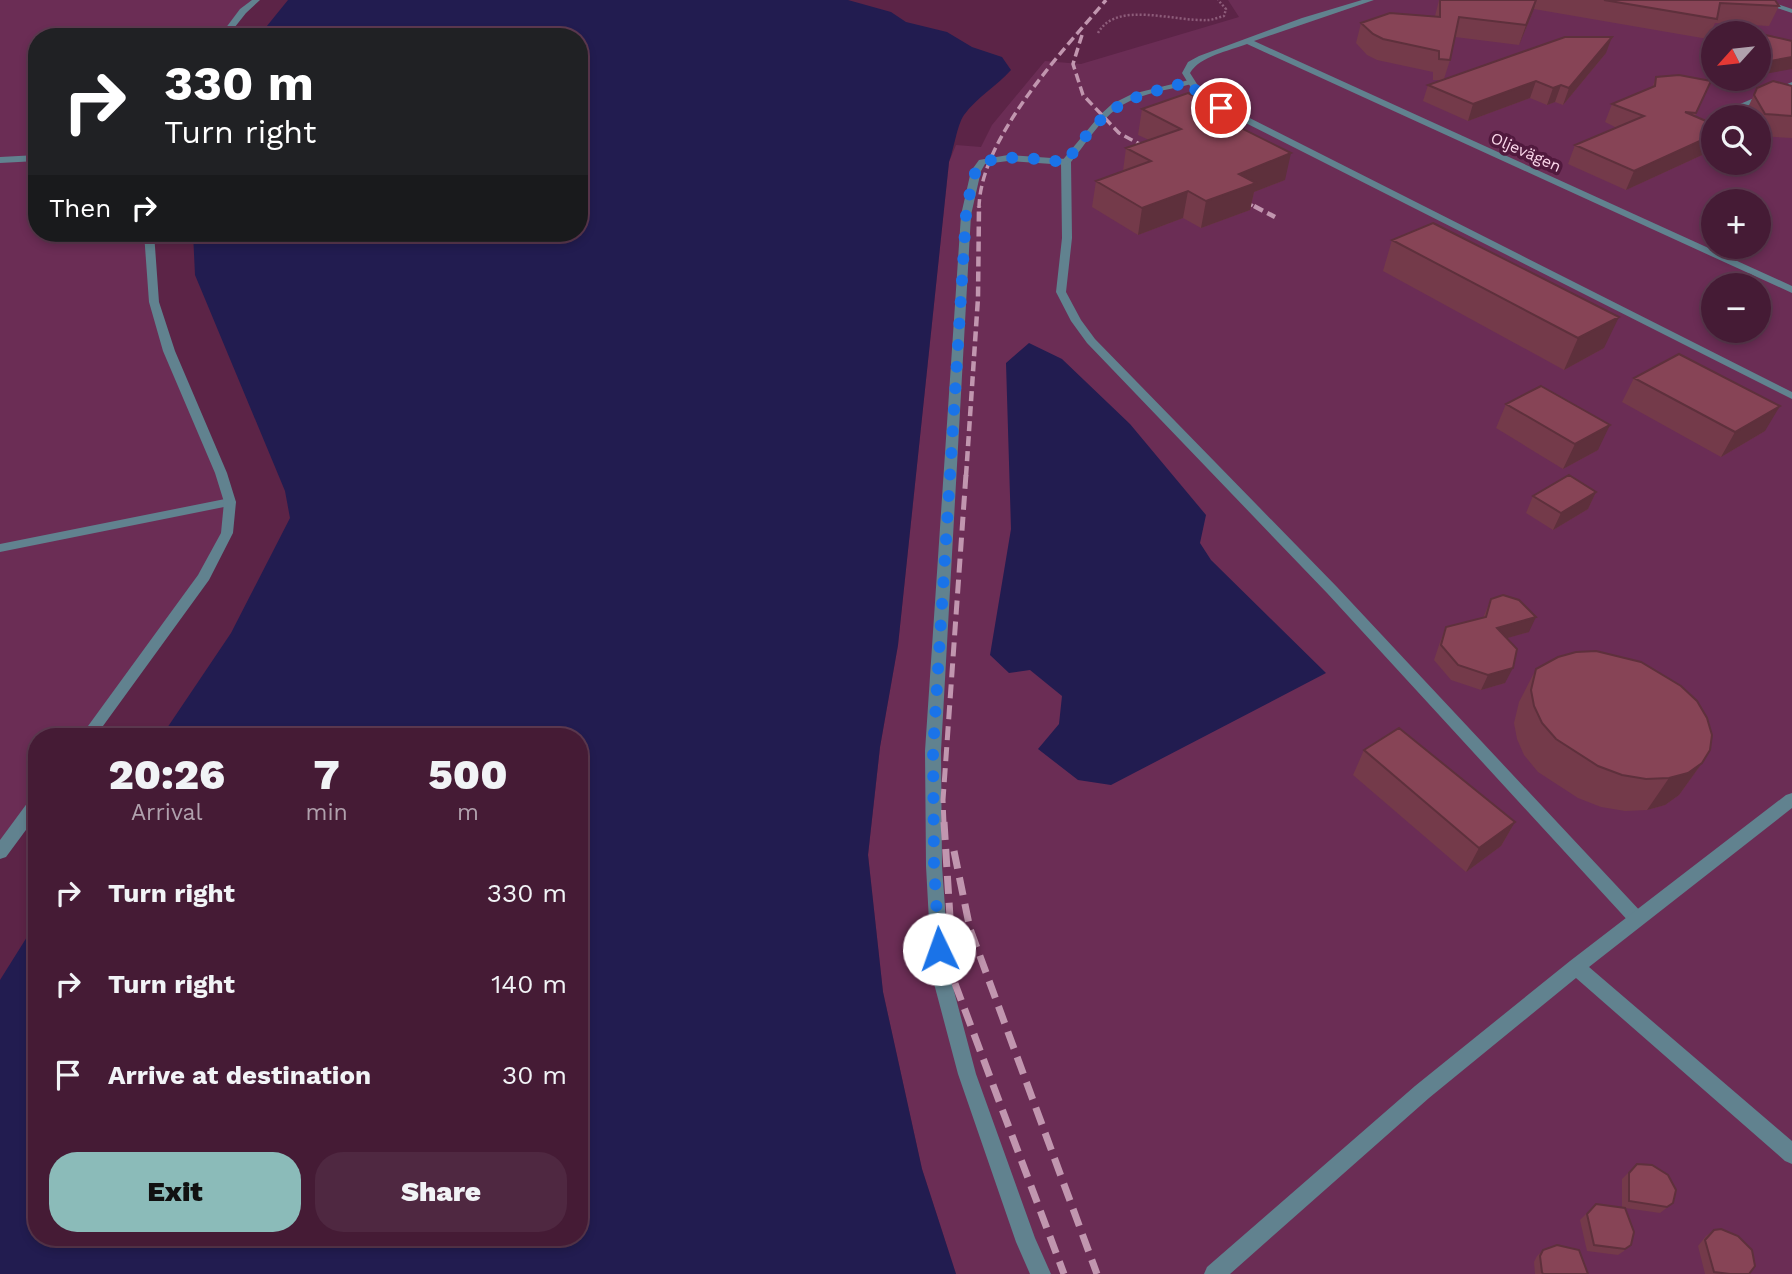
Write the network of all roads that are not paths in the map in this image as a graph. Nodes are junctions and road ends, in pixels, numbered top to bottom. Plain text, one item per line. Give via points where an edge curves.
1 (256, 0) edge
2 (1370, 0) edge
3 (1758, 0) edge
4 (1792, 11) edge
5 (230, 28) edge
6 (1247, 41) junction
7 (1189, 82) junction
8 (1792, 84) edge
9 (1742, 105) edge
10 (28, 158) edge
11 (0, 160) edge
12 (1066, 162) junction
13 (150, 242) edge
14 (1792, 289) edge
15 (1792, 396) edge
16 (230, 502) junction
17 (0, 548) edge
18 (95, 728) edge
19 (1792, 799) edge
20 (28, 815) edge
21 (0, 852) edge
22 (1637, 919) junction
23 (1576, 967) junction
24 (1792, 1154) edge
25 (1041, 1274) edge
26 (1214, 1274) edge

1 - 5 street
2 - 6 street
3 - 4 street
6 - 7 street via 1191,64 1186,73
6 - 14 street, Oljevägen
7 - 12 street via 1115,106
7 - 15 street via 1201,97 1247,121
8 - 9 street
10 - 11 street
12 - 22 street via 1068,238 1061,292 1083,331 1332,590
12 - 25 street via 1008,158 982,162 966,215 933,751 941,976 967,1074
13 - 16 street via 154,302 165,339
16 - 17 street
16 - 18 street via 227,533 204,577
19 - 22 street
20 - 21 street
22 - 23 street
23 - 24 street
23 - 26 street via 1422,1092

